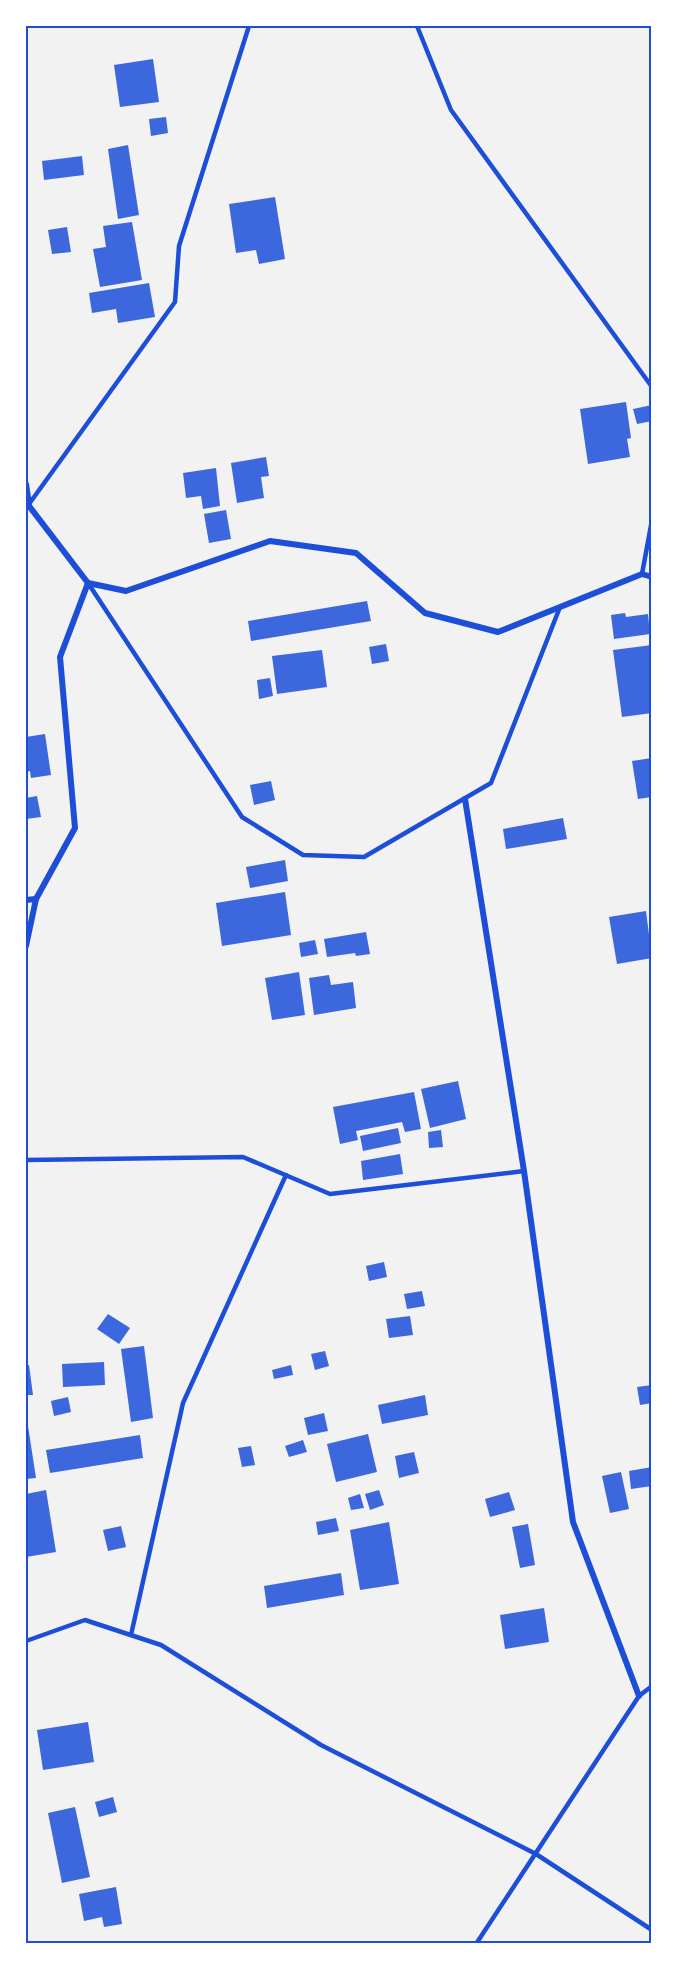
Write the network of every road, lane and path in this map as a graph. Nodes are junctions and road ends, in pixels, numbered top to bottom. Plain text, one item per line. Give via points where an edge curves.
1 (249, 26) edge
2 (417, 26) edge
3 (651, 387) edge
4 (26, 484) edge
5 (27, 503) edge
6 (651, 520) edge
7 (642, 574) junction
8 (651, 577) edge
9 (88, 583) junction
10 (560, 607) junction
11 (465, 799) junction
12 (36, 899) junction
13 (26, 900) edge
14 (26, 946) edge
15 (26, 1160) edge
16 (524, 1171) junction
17 (286, 1175) junction
18 (131, 1635) junction
19 (26, 1641) edge
20 (651, 1686) edge
21 (639, 1696) junction
22 (536, 1854) junction
23 (651, 1930) edge
24 (476, 1944) edge

1 - 5 lane via 179,246 174,302
2 - 3 lane via 451,110
4 - 5 street
5 - 9 street
6 - 7 lane
7 - 8 street
7 - 10 street
9 - 10 street via 126,591 270,541 356,553 425,613 498,632
9 - 11 lane via 242,817 303,855 364,857
9 - 12 street via 60,657 75,828
10 - 11 lane via 491,783
11 - 16 street
12 - 13 street
12 - 14 street
15 - 17 lane via 243,1157
16 - 17 lane via 330,1194
16 - 21 street via 573,1522
17 - 18 lane via 183,1403
18 - 19 lane via 86,1620
18 - 22 lane via 161,1645 321,1745
20 - 21 lane
21 - 22 lane
22 - 23 lane
22 - 24 lane

